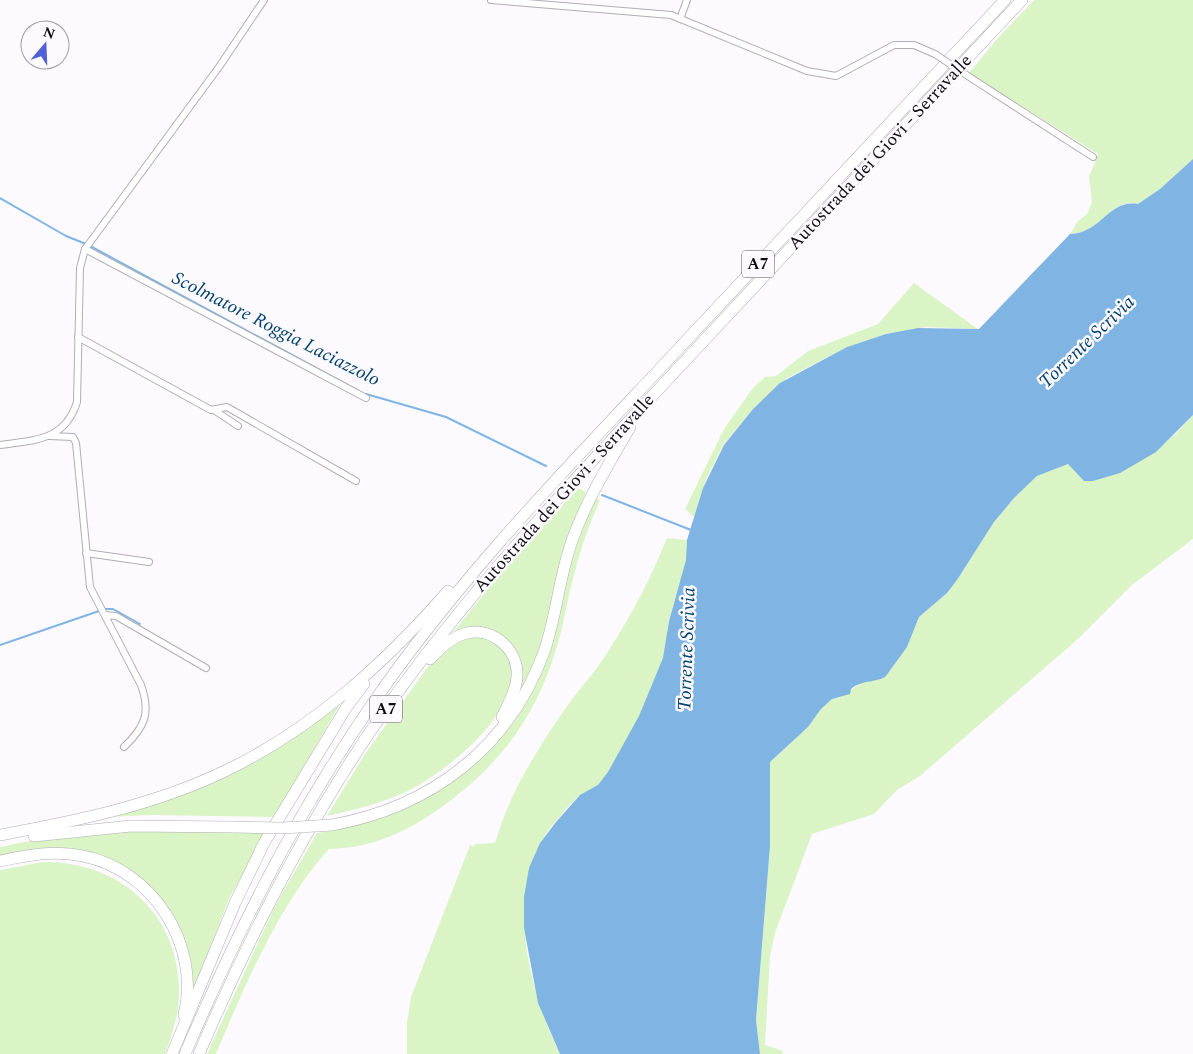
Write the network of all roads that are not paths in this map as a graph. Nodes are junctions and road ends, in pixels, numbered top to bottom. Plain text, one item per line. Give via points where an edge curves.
1 (264, 0) edge
2 (491, 0) edge
3 (687, 0) edge
4 (1005, 0) edge
5 (1022, 0) edge
6 (680, 19) junction
7 (1093, 157) dead end
8 (87, 246) junction
9 (78, 337) junction
10 (366, 398) dead end
11 (214, 410) junction
12 (640, 410) junction
13 (238, 426) dead end
14 (48, 436) junction
15 (0, 445) edge
16 (356, 481) dead end
17 (511, 528) junction
18 (86, 553) junction
19 (149, 562) dead end
20 (105, 615) junction
21 (380, 663) junction
22 (206, 668) dead end
23 (384, 711) junction
24 (124, 747) dead end
25 (331, 822) junction
26 (235, 824) junction
27 (48, 826) junction
28 (0, 835) edge
29 (0, 842) edge
30 (0, 861) edge
31 (173, 1051) edge
32 (185, 1054) edge
33 (199, 1054) edge

1 - 8 street via 219,67
2 - 6 street via 672,15
3 - 6 street
4 - 17 highway, Autostrada dei Giovi - Serravalle / A7
5 - 12 highway, Autostrada dei Giovi - Serravalle / A7
6 - 7 street, bridge via 807,71 836,76 894,45 914,45 935,54
8 - 9 street via 80,268
8 - 10 street
9 - 11 street
9 - 14 street via 74,410 63,427
11 - 13 street
11 - 16 street via 227,407
12 - 23 highway, Autostrada dei Giovi - Serravalle / A7 via 494,568
12 - 25 highway via 583,512 564,566 550,633 535,675 496,736 457,773 422,796 377,815
14 - 15 street
14 - 18 street via 73,437 76,442
17 - 21 highway via 474,561
17 - 32 highway, Autostrada dei Giovi - Serravalle / A7 via 429,626 329,770 254,902
18 - 19 street
18 - 20 street via 90,587
20 - 22 street via 116,616
20 - 24 street via 141,685 145,700 142,727
21 - 27 highway via 339,700 278,741 225,771 153,799
21 - 31 highway via 346,708 264,843 235,903
23 - 25 highway via 436,652 457,636 476,632 494,636 507,647 515,661 517,678 508,705 486,738 455,766 395,801
23 - 33 highway, Autostrada dei Giovi - Serravalle / A7 via 297,850 230,982
25 - 26 highway
26 - 27 highway via 148,819
26 - 29 highway via 98,828
27 - 28 highway
30 - 31 highway via 48,853 83,856 107,863 134,879 157,901 174,928 184,953 187,972 186,1006

